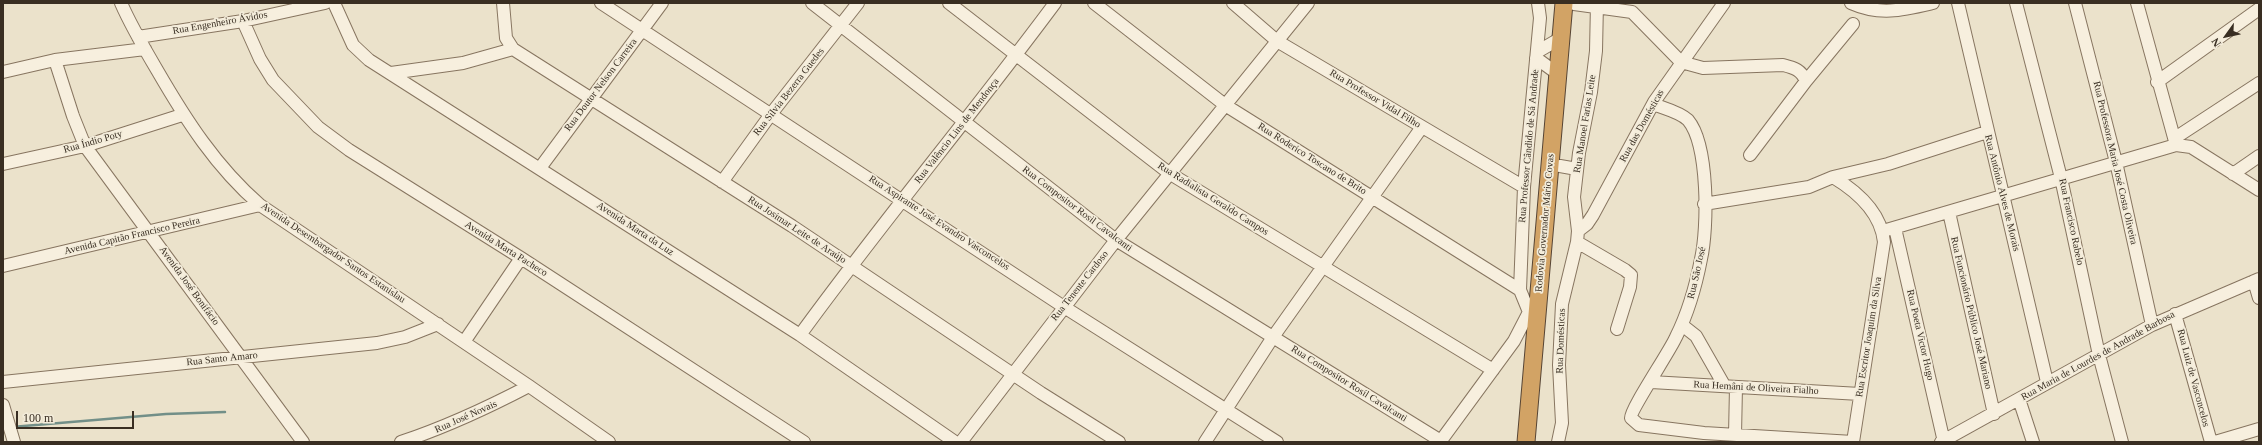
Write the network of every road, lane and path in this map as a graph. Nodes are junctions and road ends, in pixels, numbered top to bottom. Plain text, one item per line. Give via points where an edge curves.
1 (121, 3) edge
2 (324, 3) edge
3 (334, 3) edge
4 (504, 3) edge
5 (601, 3) edge
6 (662, 3) edge
7 (812, 3) edge
8 (858, 3) edge
9 (949, 3) edge
10 (1055, 3) edge
11 (1094, 3) edge
12 (1233, 3) edge
13 (1308, 3) edge
14 (1538, 3) edge
15 (1724, 3) edge
16 (1851, 3) edge
17 (1933, 3) edge
18 (1958, 3) edge
19 (2016, 3) edge
20 (2075, 3) edge
21 (2137, 3) edge
22 (1570, 4) edge
23 (1596, 5) edge
24 (1635, 8) edge
25 (2259, 9) edge
26 (243, 20) junction
27 (1853, 24) dead end
28 (841, 25) junction
29 (642, 30) junction
30 (138, 36) junction
31 (1561, 38) junction
32 (1277, 41) junction
33 (145, 49) junction
34 (513, 49) junction
35 (1016, 55) junction
36 (1536, 55) junction
37 (55, 60) junction
38 (1681, 62) junction
39 (3, 72) edge
40 (391, 73) junction
41 (1558, 74) junction
42 (1806, 81) junction
43 (2157, 82) junction
44 (2259, 83) edge
45 (591, 97) junction
46 (1652, 104) junction
47 (1225, 105) junction
48 (770, 114) junction
49 (182, 115) junction
50 (964, 122) junction
51 (1422, 127) junction
52 (1987, 132) junction
53 (2175, 141) junction
54 (85, 146) junction
55 (1750, 155) dead end
56 (2259, 156) edge
57 (2116, 162) junction
58 (3, 164) edge
59 (1560, 166) junction
60 (540, 168) junction
61 (1577, 169) junction
62 (1169, 173) junction
63 (2233, 174) junction
64 (1834, 177) junction
65 (2061, 178) junction
66 (722, 182) junction
67 (1524, 187) junction
68 (2259, 190) edge
69 (2004, 194) junction
70 (1372, 196) junction
71 (903, 199) junction
72 (1704, 204) junction
73 (260, 205) junction
74 (1949, 212) junction
75 (1895, 228) junction
76 (1883, 231) junction
77 (150, 233) junction
78 (1578, 237) junction
79 (1116, 240) junction
80 (521, 258) junction
81 (851, 265) junction
82 (3, 266) edge
83 (1324, 268) junction
84 (2256, 280) edge
85 (1520, 290) junction
86 (2259, 298) edge
87 (1064, 307) junction
88 (1534, 312) junction
89 (2176, 314) junction
90 (438, 324) junction
91 (1682, 325) junction
92 (2152, 325) junction
93 (1617, 329) dead end
94 (800, 335) junction
95 (1273, 337) junction
96 (464, 342) junction
97 (2099, 355) junction
98 (242, 356) junction
99 (1493, 370) junction
100 (1013, 373) junction
101 (3, 382) edge
102 (1651, 382) junction
103 (2047, 382) junction
104 (529, 386) junction
105 (1730, 386) junction
106 (1860, 394) junction
107 (2019, 399) junction
108 (3, 405) edge
109 (1226, 411) junction
110 (1994, 414) junction
111 (2259, 429) edge
112 (1704, 433) junction
113 (1736, 435) junction
114 (13, 439) edge
115 (1780, 439) edge
116 (1441, 441) edge
117 (1943, 441) edge
118 (303, 442) edge
119 (401, 442) edge
120 (608, 442) edge
121 (804, 442) edge
122 (954, 442) edge
123 (961, 442) edge
124 (1119, 442) edge
125 (1205, 442) edge
126 (1277, 442) edge
127 (1526, 442) edge
128 (1536, 442) edge
129 (1558, 442) edge
130 (1694, 442) edge
131 (1853, 442) edge
132 (2033, 442) edge
133 (2122, 442) edge
134 (2211, 442) edge
135 (2215, 442) edge

1 - 30 street, Avenida Desembargador Santos Estanislau
2 - 26 street, Rua Engenheiro Ávidos
3 - 40 street, Avenida Marta da Luz via 353,45 369,60
4 - 34 street via 506,38
5 - 29 street, Rua Aspirante José Evandro Vasconcelos
6 - 29 street, Rua Doutor Nelson Carreira
7 - 28 street, Rua Compositor Rosil Cavalcanti
8 - 28 street, Rua Sílvia Bezerra Guedes
9 - 35 street, Rua Radialista Geraldo Campos
10 - 35 street, Rua Valêncio Lins de Mendonça
11 - 47 street, Rua Roderico Toscano de Brito
12 - 32 street, Rua Professor Vidal Filho
13 - 32 street, Rua Tenente Cardoso
14 - 36 street, Rua Professor Cândido de Sá Andrade via 1540,18
15 - 38 street, Rua das Domésticas
16 - 17 street via 1875,12
18 - 52 street, Rua Antônio Alves de Morais
19 - 65 street, Rua Francisco Rabelo
20 - 57 street, Rua Professora Maria José Costa Oliveira
21 - 43 street
22 - 23 street
22 - 31 highway, Rodovia Governador Mário Covas
22 - 59 highway, Rodovia Governador Mário Covas
23 - 24 street
23 - 61 street, Rua Manoel Farias Leite via 1596,50
24 - 38 street
25 - 43 street
26 - 30 street, Rua Engenheiro Ávidos
26 - 80 street, Avenida Marta Pacheco via 260,59 273,80 318,127 349,150
27 - 42 street
28 - 48 street, Rua Sílvia Bezerra Guedes
28 - 50 street, Rua Compositor Rosil Cavalcanti
29 - 45 street, Rua Doutor Nelson Carreira
29 - 48 street, Rua Aspirante José Evandro Vasconcelos
30 - 33 street, Avenida Desembargador Santos Estanislau
31 - 36 street
31 - 41 highway, Rodovia Governador Mário Covas
32 - 47 street, Rua Tenente Cardoso
32 - 51 street, Rua Professor Vidal Filho
33 - 37 street
33 - 49 street, Avenida Desembargador Santos Estanislau
34 - 40 street via 463,63
34 - 45 street, Rua Josimar Leite de Araújo
35 - 50 street, Rua Valêncio Lins de Mendonça
35 - 62 street, Rua Radialista Geraldo Campos
36 - 41 street
36 - 67 street, Rua Professor Cândido de Sá Andrade
37 - 39 street
37 - 54 street, Avenida José Bonifácio
38 - 42 street via 1703,68 1783,66 1796,68
38 - 46 street, Rua das Domésticas
40 - 60 street, Avenida Marta da Luz
41 - 88 highway, Rodovia Governador Mário Covas
42 - 55 street
43 - 53 street
44 - 53 street
45 - 60 street, Rua Doutor Nelson Carreira
45 - 66 street, Rua Josimar Leite de Araújo
46 - 72 street, Rua São José via 1684,117 1692,127 1702,154
46 - 78 street, Rua das Domésticas via 1593,215
47 - 62 street, Rua Tenente Cardoso
47 - 70 street, Rua Roderico Toscano de Brito
48 - 66 street, Rua Sílvia Bezerra Guedes
48 - 71 street, Rua Aspirante José Evandro Vasconcelos
49 - 54 street, Rua Índio Poty
49 - 73 street, Avenida Desembargador Santos Estanislau via 222,169
50 - 71 street, Rua Valêncio Lins de Mendonça
50 - 79 street, Rua Compositor Rosil Cavalcanti
51 - 67 street, Rua Professor Vidal Filho
51 - 70 street
52 - 64 street via 1888,164
52 - 69 street, Rua Antônio Alves de Morais
53 - 57 street
53 - 63 street via 2191,147
54 - 58 street, Rua Índio Poty
54 - 77 street, Avenida José Bonifácio
56 - 63 street
57 - 65 street
57 - 92 street, Rua Professora Maria José Costa Oliveira
59 - 61 street
59 - 128 highway, Rodovia Governador Mário Covas
60 - 94 street, Avenida Marta da Luz
61 - 78 street, Rua Manoel Farias Leite via 1574,197
62 - 79 street, Rua Tenente Cardoso
62 - 83 street, Rua Radialista Geraldo Campos
63 - 68 street
64 - 72 street via 1809,187
64 - 76 street via 1875,214
65 - 69 street
65 - 97 street, Rua Francisco Rabelo
66 - 81 street, Rua Josimar Leite de Araújo
67 - 85 street, Rua Professor Cândido de Sá Andrade
69 - 74 street
69 - 103 street, Rua Antônio Alves de Morais
70 - 83 street
70 - 85 street, Rua Roderico Toscano de Brito
71 - 81 street, Rua Valêncio Lins de Mendonça
71 - 87 street, Rua Aspirante José Evandro Vasconcelos
72 - 91 street, Rua São José via 1701,259
73 - 77 street, Avenida Capitão Francisco Pereira
73 - 90 street, Avenida Desembargador Santos Estanislau
74 - 75 street
74 - 110 street, Rua Funcionário Público José Mariano
75 - 76 street
75 - 117 street, Rua Poeta Victor Hugo
76 - 106 street, Rua Escritor Joaquim da Silva via 1882,255
77 - 82 street, Avenida Capitão Francisco Pereira
77 - 98 street, Avenida José Bonifácio
78 - 93 street via 1631,275 1630,287
78 - 129 street, Rua Domésticas via 1562,304 1559,365 1562,423
79 - 87 street, Rua Tenente Cardoso
79 - 95 street, Rua Compositor Rosil Cavalcanti
80 - 96 street
80 - 121 street, Avenida Marta Pacheco
81 - 94 street, Rua Valêncio Lins de Mendonça
81 - 100 street, Rua Josimar Leite de Araújo
83 - 95 street
83 - 99 street, Rua Radialista Geraldo Campos
84 - 86 street
84 - 89 street, Rua Maria de Lourdes de Andrade Barbosa
85 - 88 street
87 - 100 street, Rua Tenente Cardoso
87 - 109 street, Rua Aspirante José Evandro Vasconcelos
88 - 99 street
88 - 127 highway, Rodovia Governador Mário Covas
89 - 92 street, Rua Maria de Lourdes de Andrade Barbosa
89 - 134 street, Rua Luiz de Vasconcelos
90 - 96 street, Avenida Desembargador Santos Estanislau
90 - 98 street, Rua Santo Amaro via 405,337 377,343
91 - 102 street, Rua São José
91 - 105 street via 1696,336
92 - 97 street, Rua Maria de Lourdes de Andrade Barbosa
94 - 122 street, Avenida Marta da Luz
95 - 109 street
95 - 116 street, Rua Compositor Rosil Cavalcanti
96 - 104 street, Avenida Desembargador Santos Estanislau
97 - 103 street, Rua Maria de Lourdes de Andrade Barbosa
97 - 133 street, Rua Francisco Rabelo
98 - 101 street, Rua Santo Amaro
98 - 118 street, Avenida José Bonifácio
99 - 116 street
100 - 123 street, Rua Tenente Cardoso
100 - 124 street, Rua Josimar Leite de Araújo via 1069,412
102 - 105 street, Rua Hemâni de Oliveira Fialho
102 - 112 street, Rua São José via 1632,412 1631,418 1638,425
103 - 107 street, Rua Maria de Lourdes de Andrade Barbosa
104 - 119 street, Rua José Novais via 480,412 436,431
104 - 120 street, Avenida Desembargador Santos Estanislau
105 - 106 street, Rua Hemâni de Oliveira Fialho
105 - 113 street
106 - 131 street, Rua Escritor Joaquim da Silva
107 - 110 street, Rua Maria de Lourdes de Andrade Barbosa
107 - 132 street
108 - 114 street
109 - 125 street
109 - 126 street, Rua Aspirante José Evandro Vasconcelos
110 - 117 street, Rua Maria de Lourdes de Andrade Barbosa
111 - 135 street
112 - 113 street
112 - 130 street
113 - 115 street
115 - 131 street

